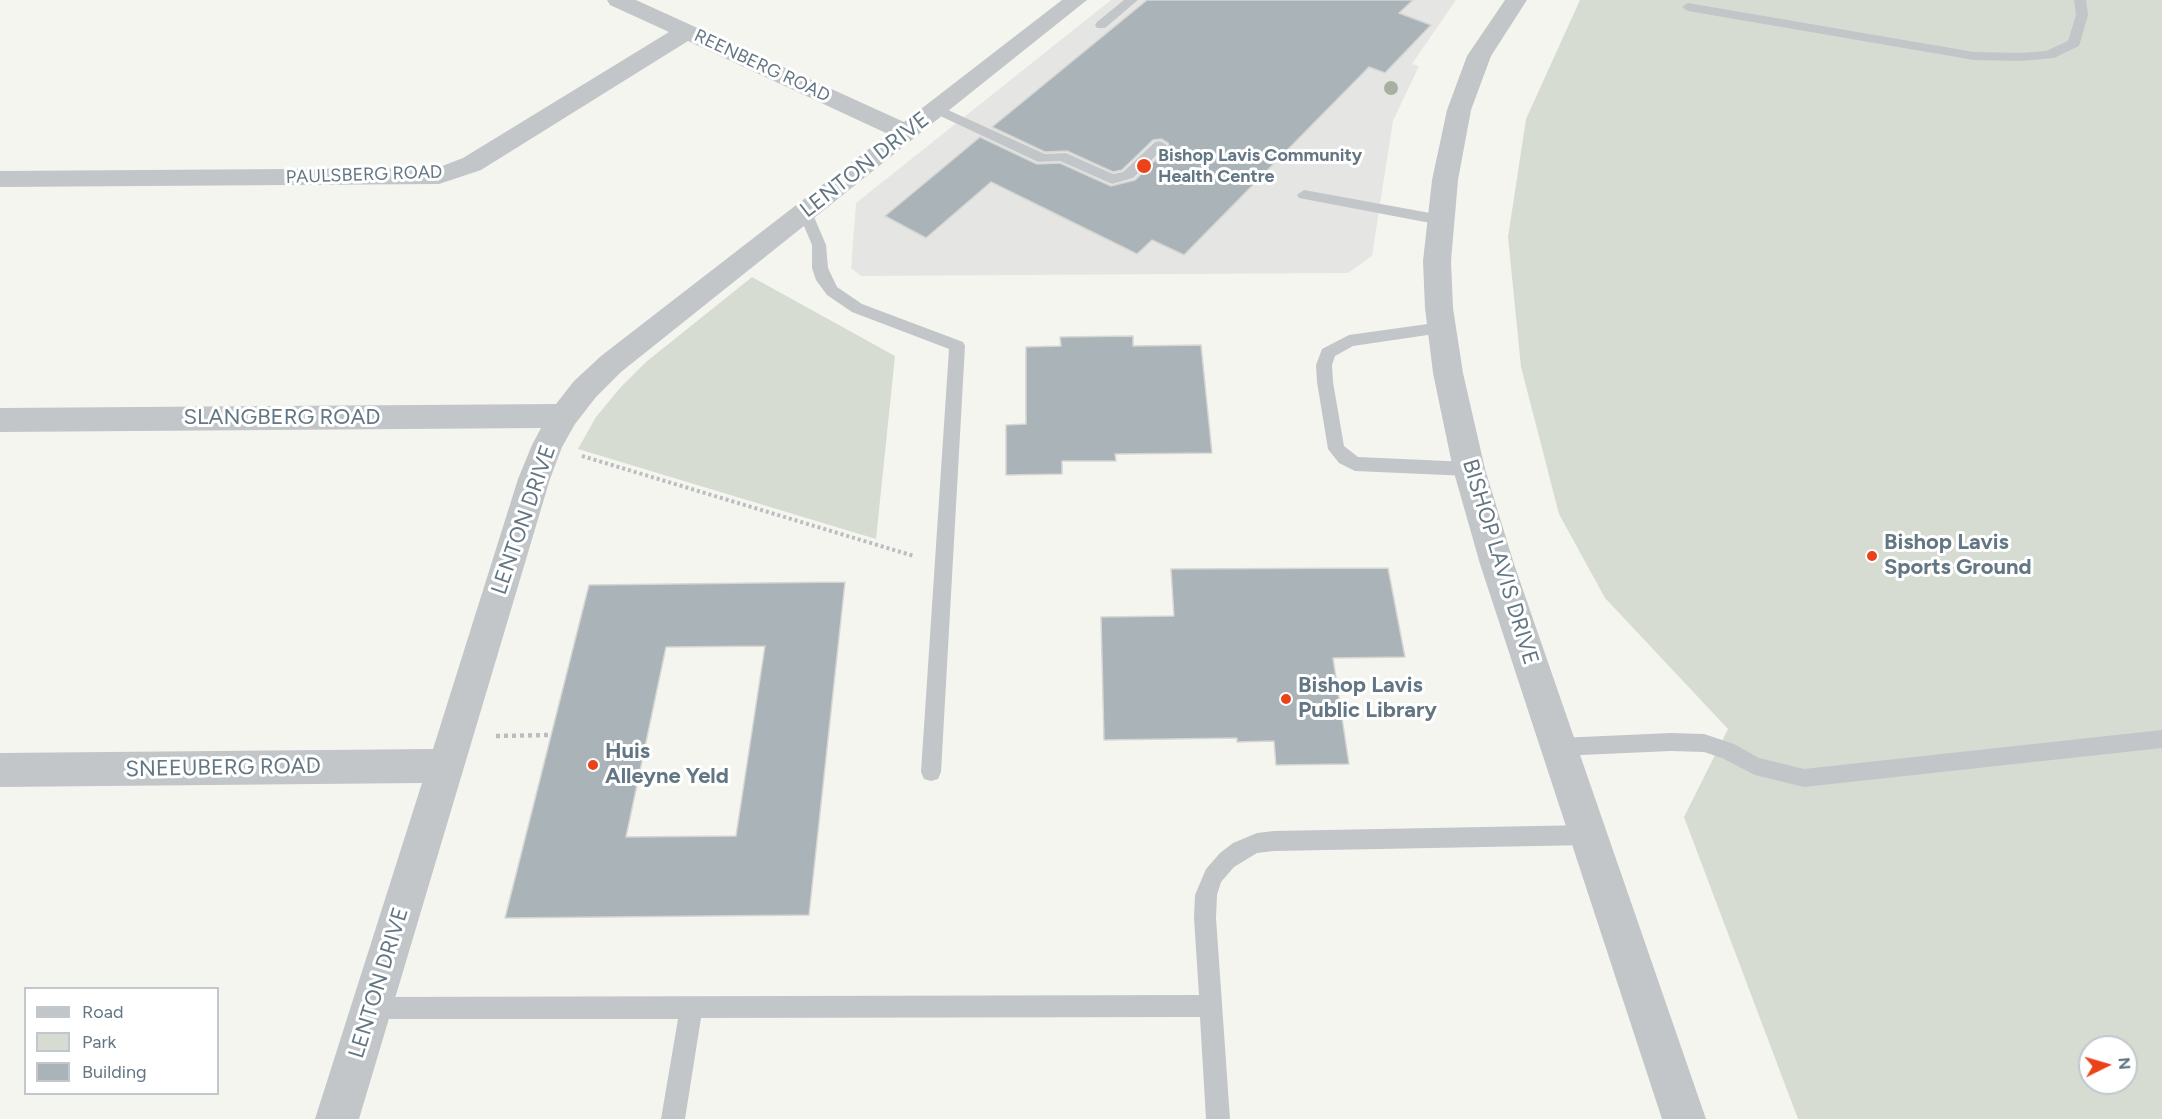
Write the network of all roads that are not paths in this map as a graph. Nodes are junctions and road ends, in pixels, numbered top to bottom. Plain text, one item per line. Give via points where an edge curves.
1 (618, 0) edge
2 (1076, 0) edge
3 (1132, 0) edge
4 (1516, 0) edge
5 (2080, 0) edge
6 (1688, 7) dead end
7 (1101, 25) dead end
8 (688, 31) junction
9 (937, 108) junction
10 (906, 133) junction
11 (1161, 145) dead end
12 (0, 179) edge
13 (1304, 195) dead end
14 (805, 212) junction
15 (1441, 220) junction
16 (1442, 328) junction
17 (564, 416) junction
18 (0, 420) edge
19 (1469, 469) junction
20 (2162, 739) edge
21 (1559, 747) junction
22 (450, 751) junction
23 (0, 770) edge
24 (931, 772) dead end
25 (1589, 836) junction
26 (1210, 1006) junction
27 (371, 1008) junction
28 (691, 1009) junction
29 (337, 1119) edge
30 (673, 1119) edge
31 (1218, 1119) edge
32 (1684, 1119) edge

1 - 8 street, REENBERG ROAD
2 - 9 street, LENTON DRIVE
3 - 7 lane
4 - 15 street, BISHOP LAVIS DRIVE via 1479,56 1460,110
5 - 6 lane via 2082,15 2074,43 2049,55 2021,57 1974,56
8 - 10 street, REENBERG ROAD
8 - 12 street, PAULSBERG ROAD via 472,164 439,176
9 - 10 street, LENTON DRIVE
9 - 11 lane via 1043,159 1061,156 1112,178 1128,175
10 - 14 street, LENTON DRIVE
13 - 15 lane
14 - 17 street, LENTON DRIVE via 611,364
14 - 24 lane via 819,245 824,280 832,291 857,308 957,346
15 - 16 street, BISHOP LAVIS DRIVE via 1437,261
16 - 19 street, BISHOP LAVIS DRIVE
16 - 19 lane via 1349,342 1328,353 1325,382 1336,449 1355,464
17 - 18 street, SLANGBERG ROAD
17 - 22 street, LENTON DRIVE via 547,445
19 - 21 street, BISHOP LAVIS DRIVE
20 - 21 lane via 1804,778 1755,766 1727,750 1704,743
21 - 25 street, BISHOP LAVIS DRIVE
22 - 23 street, SNEEUBERG ROAD
22 - 27 street, LENTON DRIVE
25 - 26 lane via 1274,841 1240,850 1213,876 1206,896
25 - 32 street, BISHOP LAVIS DRIVE
26 - 28 lane
26 - 31 lane
27 - 28 lane
27 - 29 street, LENTON DRIVE
28 - 30 lane

